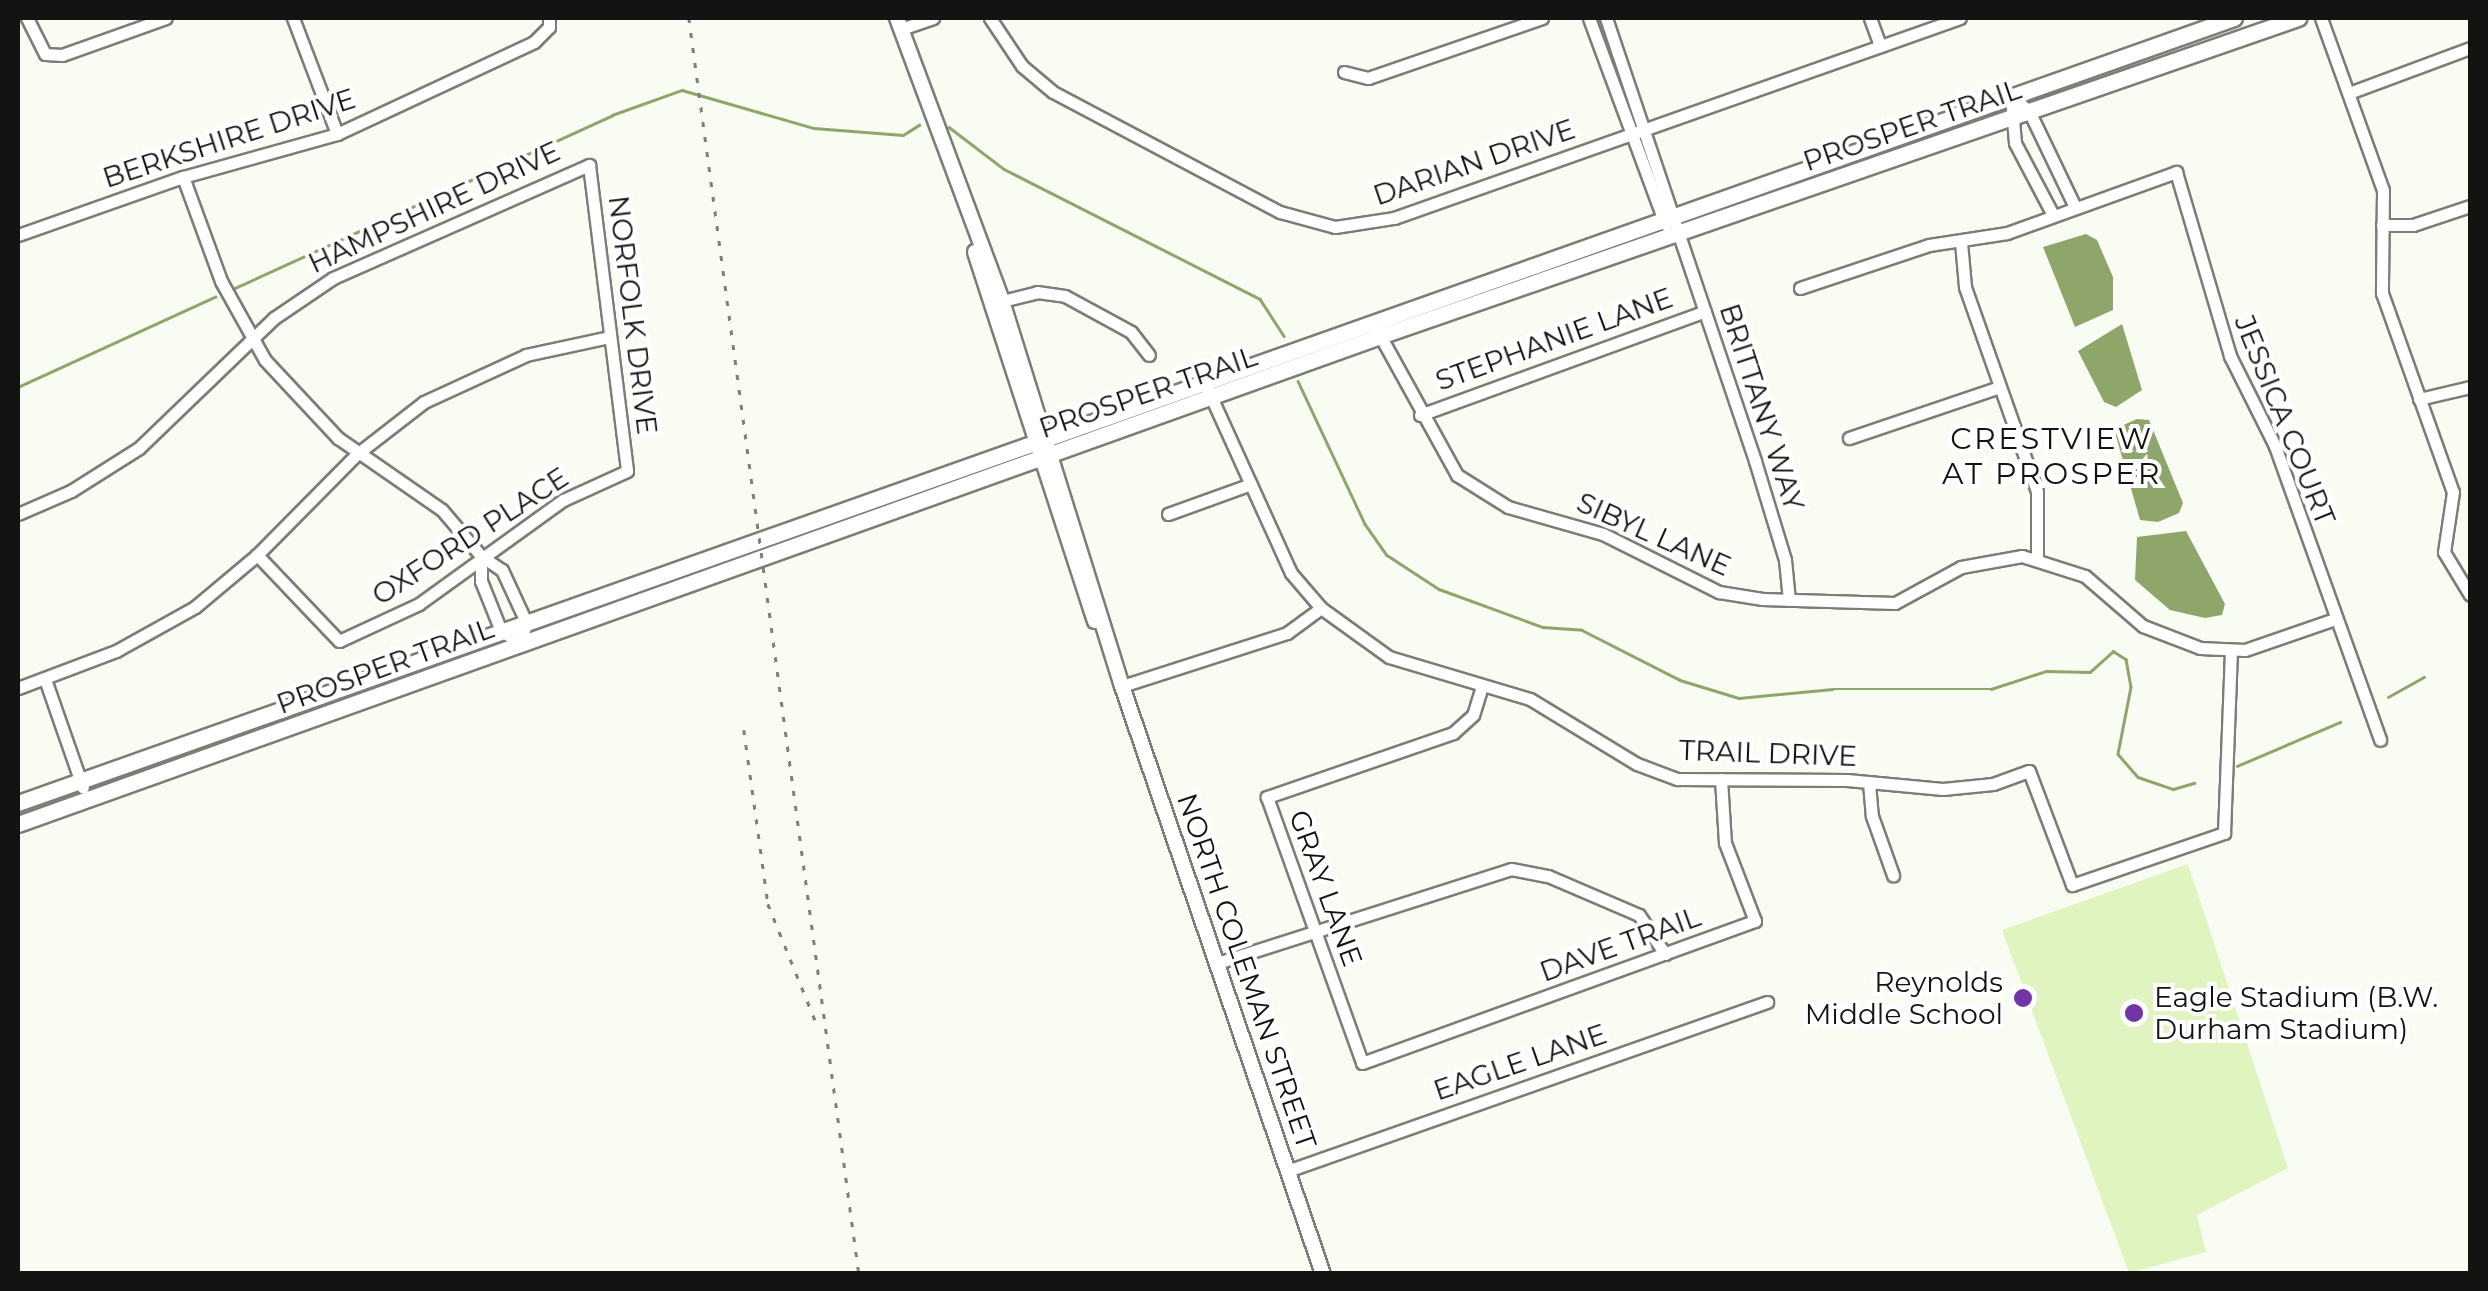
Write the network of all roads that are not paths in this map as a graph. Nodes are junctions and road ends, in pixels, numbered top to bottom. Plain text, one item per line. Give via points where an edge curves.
1 (27, 18) edge
2 (166, 18) edge
3 (292, 18) edge
4 (549, 18) edge
5 (933, 18) edge
6 (990, 18) edge
7 (1542, 18) edge
8 (1589, 18) edge
9 (1606, 18) edge
10 (1870, 18) edge
11 (1960, 18) edge
12 (2234, 18) edge
13 (2298, 18) edge
14 (2321, 18) edge
15 (900, 23) edge
16 (1880, 46) junction
17 (2470, 48) edge
18 (1344, 72) dead end
19 (2349, 93) junction
20 (2010, 96) junction
21 (2028, 112) junction
22 (2009, 118) junction
23 (1646, 130) junction
24 (337, 134) junction
25 (1630, 136) junction
26 (589, 165) joint
27 (2059, 172) junction
28 (183, 177) junction
29 (2038, 183) junction
30 (2075, 206) junction
31 (2470, 206) edge
32 (1675, 212) junction
33 (2053, 215) junction
34 (1658, 218) junction
35 (969, 220) junction
36 (2382, 225) junction
37 (1674, 233) junction
38 (18, 236) edge
39 (1961, 242) junction
40 (1800, 288) dead end
41 (1002, 301) junction
42 (1705, 311) junction
43 (1373, 319) junction
44 (1380, 336) junction
45 (609, 337) junction
46 (251, 339) junction
47 (1149, 355) dead end
48 (1204, 379) junction
49 (2000, 386) junction
50 (2470, 387) edge
51 (1210, 396) junction
52 (2419, 399) junction
53 (1420, 414) junction
54 (1848, 438) dead end
55 (1045, 446) junction
56 (357, 454) junction
57 (627, 472) joint
58 (1251, 484) junction
59 (18, 514) edge
60 (1168, 514) dead end
61 (257, 556) junction
62 (481, 556) junction
63 (2037, 558) junction
64 (2470, 595) edge
65 (1788, 600) junction
66 (1321, 608) junction
67 (2335, 619) junction
68 (526, 622) junction
69 (501, 631) junction
70 (522, 643) junction
71 (2231, 652) junction
72 (44, 679) junction
73 (1122, 686) junction
74 (1482, 686) junction
75 (18, 688) edge
76 (299, 705) junction
77 (305, 723) junction
78 (2380, 740) dead end
79 (1721, 779) junction
80 (80, 780) junction
81 (1869, 782) junction
82 (86, 798) junction
83 (18, 804) edge
84 (18, 824) edge
85 (1893, 874) dead end
86 (1314, 930) junction
87 (1665, 954) junction
88 (1217, 963) junction
89 (1767, 1002) dead end
90 (1362, 1064) joint
91 (1290, 1170) junction
92 (1323, 1274) edge

1 - 2 street via 45,54 62,55
3 - 24 street
4 - 24 street, BERKSHIRE DRIVE via 549,28 534,42
5 - 15 street
6 - 25 street, DARIAN DRIVE via 1022,66 1053,92 1280,212 1318,225 1394,218
7 - 18 street via 1368,78
8 - 25 street, BRITTANY WAY
9 - 23 street, BRITTANY WAY
10 - 16 street
11 - 16 street, DARIAN DRIVE
12 - 20 main road, PROSPER TRAIL
13 - 21 main road, PROSPER TRAIL
14 - 19 street
15 - 35 street, NORTH COLEMAN STREET
16 - 23 street, DARIAN DRIVE
17 - 19 street
19 - 36 street via 2382,190
20 - 21 street
20 - 22 street
20 - 32 main road, PROSPER TRAIL
21 - 22 main road, PROSPER TRAIL
21 - 27 street
22 - 29 street
22 - 37 main road, PROSPER TRAIL
23 - 25 street, DARIAN DRIVE
23 - 32 street, BRITTANY WAY
24 - 28 street, BERKSHIRE DRIVE
25 - 34 street, BRITTANY WAY
26 - 45 street, NORFOLK DRIVE
26 - 46 street, HAMPSHIRE DRIVE via 561,172 480,218 358,264
27 - 29 street
27 - 30 street
28 - 38 street, BERKSHIRE DRIVE
28 - 46 street via 214,264
29 - 33 street
30 - 33 street
30 - 67 street, JESSICA COURT via 2176,172 2224,340 2275,446
31 - 36 street via 2413,225
32 - 34 main road, PROSPER TRAIL
32 - 37 street, BRITTANY WAY
33 - 39 street
34 - 37 street, BRITTANY WAY
34 - 43 main road, PROSPER TRAIL
35 - 41 street, NORTH COLEMAN STREET
35 - 55 street, NORTH COLEMAN STREET
36 - 52 street via 2382,293
37 - 42 street, BRITTANY WAY
37 - 44 main road, PROSPER TRAIL
39 - 40 street via 1929,245
39 - 49 street via 1966,286
41 - 47 street via 1037,292 1065,296 1132,332
41 - 55 street, NORTH COLEMAN STREET
42 - 53 street, STEPHANIE LANE
42 - 65 street, BRITTANY WAY via 1785,560
43 - 44 street, SIBYL LANE
43 - 48 main road, PROSPER TRAIL
44 - 51 main road, PROSPER TRAIL
44 - 53 street, SIBYL LANE
45 - 56 street via 526,355 475,375 400,418
45 - 57 street, NORFOLK DRIVE
46 - 56 street via 297,398
46 - 59 street, HAMPSHIRE DRIVE via 166,425 105,473
48 - 51 street, TRAIL DRIVE
48 - 55 main road, PROSPER TRAIL
49 - 54 street
49 - 63 street via 2036,491
50 - 52 street
51 - 55 main road, PROSPER TRAIL
51 - 58 street, TRAIL DRIVE
52 - 64 street via 2454,502 2444,552
53 - 65 street, SIBYL LANE via 1457,474 1508,507 1602,534 1719,592
55 - 68 main road, PROSPER TRAIL
55 - 70 main road, PROSPER TRAIL
55 - 73 street, NORTH COLEMAN STREET
56 - 61 street
56 - 62 street via 442,510
57 - 62 street, OXFORD PLACE via 563,500
58 - 60 street
58 - 66 street, TRAIL DRIVE via 1275,546
61 - 62 street, OXFORD PLACE via 339,641 419,604
61 - 72 street via 174,620
62 - 68 street via 502,570
62 - 69 street via 482,581
63 - 65 street, SIBYL LANE via 1978,561 1894,603
63 - 71 street, SIBYL LANE via 2100,584 2143,626 2170,640
66 - 73 street via 1287,633
66 - 74 street, TRAIL DRIVE via 1389,658
67 - 71 street, SIBYL LANE
67 - 78 street, JESSICA COURT
68 - 69 main road, PROSPER TRAIL
68 - 70 street
69 - 70 street
69 - 76 main road, PROSPER TRAIL
70 - 77 main road, PROSPER TRAIL
71 - 81 street, TRAIL DRIVE via 2224,833 2072,886 2029,772 1943,790
72 - 75 street
72 - 80 street
73 - 88 street, NORTH COLEMAN STREET
74 - 79 street, TRAIL DRIVE via 1558,713 1637,764 1677,778
74 - 86 street, GRAY LANE via 1473,715 1453,733 1267,798
76 - 77 main road
76 - 80 main road, PROSPER TRAIL
77 - 82 main road, PROSPER TRAIL
79 - 81 street, TRAIL DRIVE
79 - 87 street, DAVE TRAIL via 1725,843 1755,921
80 - 82 street
80 - 83 main road, PROSPER TRAIL
81 - 85 street via 1872,816
82 - 84 main road, PROSPER TRAIL
86 - 87 street via 1511,868 1548,876 1639,915
86 - 88 street
86 - 90 street, GRAY LANE
87 - 90 street, DAVE TRAIL
88 - 91 street, NORTH COLEMAN STREET
89 - 91 street, EAGLE LANE
91 - 92 street, NORTH COLEMAN STREET

